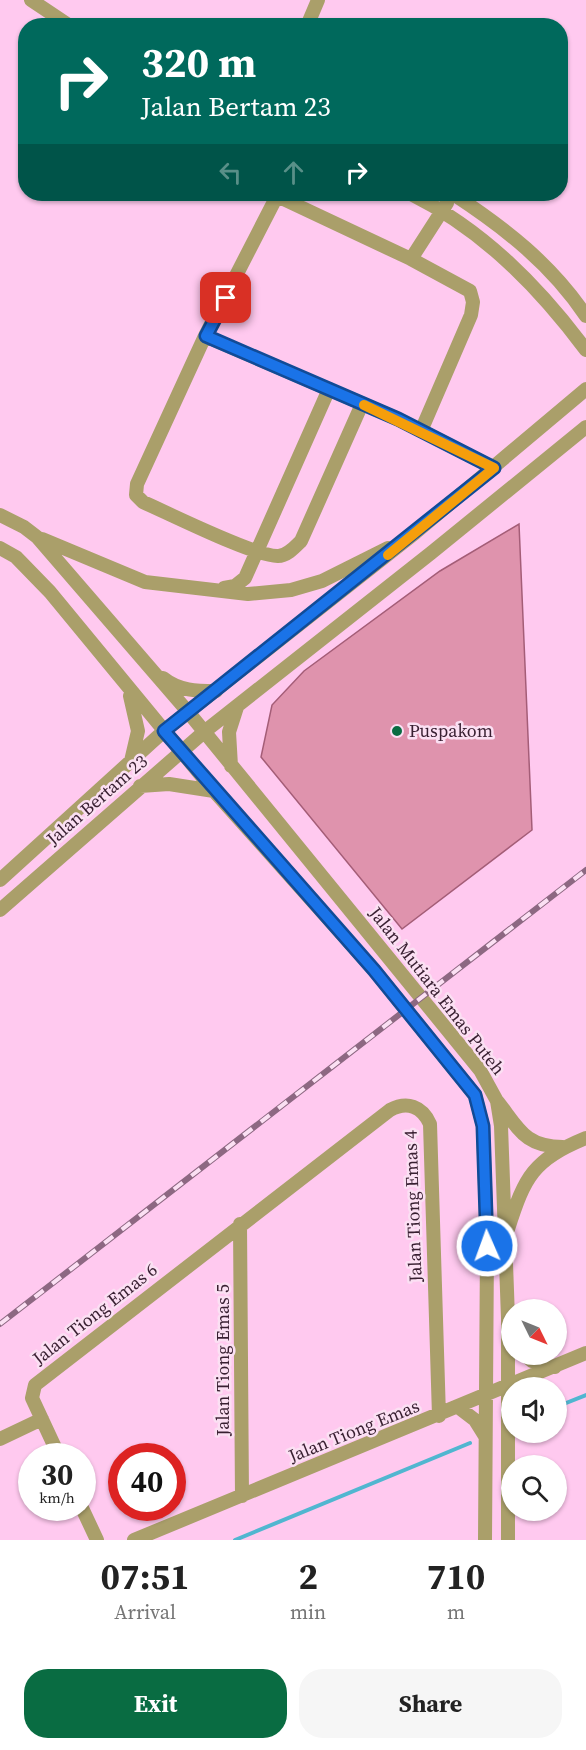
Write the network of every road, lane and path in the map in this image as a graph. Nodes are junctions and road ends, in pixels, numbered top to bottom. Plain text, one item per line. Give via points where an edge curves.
1 (31, 0) edge
2 (318, 0) edge
3 (58, 18) edge
4 (310, 18) edge
5 (274, 201) edge
6 (290, 201) edge
7 (424, 201) edge
8 (448, 201) edge
9 (464, 201) edge
10 (441, 210) junction
11 (411, 259) junction
12 (586, 316) edge
13 (206, 336) junction
14 (586, 350) edge
15 (329, 389) junction
16 (586, 389) edge
17 (362, 404) junction
18 (586, 427) edge
19 (421, 431) junction
20 (494, 468) junction
21 (0, 514) edge
22 (415, 534) junction
23 (37, 537) junction
24 (0, 548) edge
25 (257, 551) junction
26 (204, 591) junction
27 (150, 668) junction
28 (127, 686) junction
29 (216, 691) junction
30 (237, 707) junction
31 (189, 712) junction
32 (164, 731) junction
33 (204, 732) junction
34 (181, 751) junction
35 (131, 761) junction
36 (231, 766) junction
37 (140, 786) junction
38 (214, 791) junction
39 (0, 880) edge
40 (0, 910) edge
41 (497, 1101) junction
42 (586, 1138) edge
43 (563, 1147) junction
44 (240, 1224) junction
45 (505, 1237) junction
46 (508, 1299) edge
47 (586, 1353) edge
48 (550, 1365) edge
49 (555, 1366) junction
50 (528, 1377) edge
51 (501, 1388) edge
52 (486, 1395) junction
53 (458, 1407) junction
54 (439, 1416) junction
55 (42, 1419) junction
56 (486, 1438) junction
57 (0, 1439) edge
58 (53, 1443) edge
59 (508, 1443) edge
60 (242, 1496) junction
61 (88, 1521) edge
62 (97, 1540) edge
63 (135, 1540) edge
64 (484, 1540) edge
65 (508, 1540) edge

1 - 3 street
2 - 4 street
5 - 13 street
6 - 11 street
7 - 10 street
8 - 10 street
9 - 12 street via 523,244
10 - 11 street
10 - 14 street via 515,266
11 - 19 street via 470,291 473,302 471,315
13 - 15 street
13 - 25 street via 137,484 136,495 142,502
15 - 17 street
15 - 25 street
16 - 20 street, Jalan Bertam 23
17 - 19 street
17 - 25 street via 301,541 279,556
18 - 30 street, Jalan Bertam 23
19 - 20 street
20 - 22 street, Jalan Bertam 23
21 - 23 street
22 - 26 street via 322,581 291,590 248,594
22 - 29 street, Jalan Bertam 23
23 - 26 street via 122,575
23 - 27 street
24 - 28 street via 16,557 50,592
25 - 26 street via 241,583
27 - 29 street via 172,685 197,692
27 - 31 street
28 - 32 street
28 - 35 street via 138,730
29 - 31 street, Jalan Bertam 23
30 - 33 street, Jalan Bertam 23
30 - 36 street via 229,732
31 - 32 street, Jalan Bertam 23
31 - 33 street, Jalan Mutiara Emas Puteh
32 - 34 street, Jalan Mutiara Emas Puteh
32 - 35 street, Jalan Bertam 23
33 - 34 street, Jalan Bertam 23
33 - 36 street, Jalan Mutiara Emas Puteh
34 - 37 street, Jalan Bertam 23
34 - 38 street, Jalan Mutiara Emas Puteh
35 - 39 street, Jalan Bertam 23
36 - 41 street, Jalan Mutiara Emas Puteh via 480,1070
37 - 38 street via 169,784
37 - 40 street, Jalan Bertam 23
38 - 52 street, Jalan Mutiara Emas Puteh via 374,970 467,1082 480,1110 487,1246
41 - 43 street via 534,1144
41 - 45 street, Jalan Mutiara Emas Puteh
42 - 43 street
43 - 45 street via 529,1174
44 - 54 street, Jalan Tiong Emas 4 via 390,1110 408,1105 423,1112 431,1134
44 - 55 street, Jalan Tiong Emas 6 via 34,1385 32,1398
44 - 60 street, Jalan Tiong Emas 5
45 - 46 street, Jalan Mutiara Emas Puteh
47 - 49 street, Jalan Tiong Emas
48 - 49 street
49 - 50 street, Jalan Tiong Emas
51 - 52 street, Jalan Tiong Emas
52 - 53 street, Jalan Tiong Emas
52 - 56 street, Jalan Mutiara Emas Puteh
53 - 54 street, Jalan Tiong Emas
53 - 56 street via 475,1419
54 - 60 street, Jalan Tiong Emas
55 - 57 street
55 - 58 street, Jalan Tiong Emas 6
56 - 64 street, Jalan Mutiara Emas Puteh
59 - 65 street, Jalan Mutiara Emas Puteh
60 - 63 street, Jalan Tiong Emas
61 - 62 street

